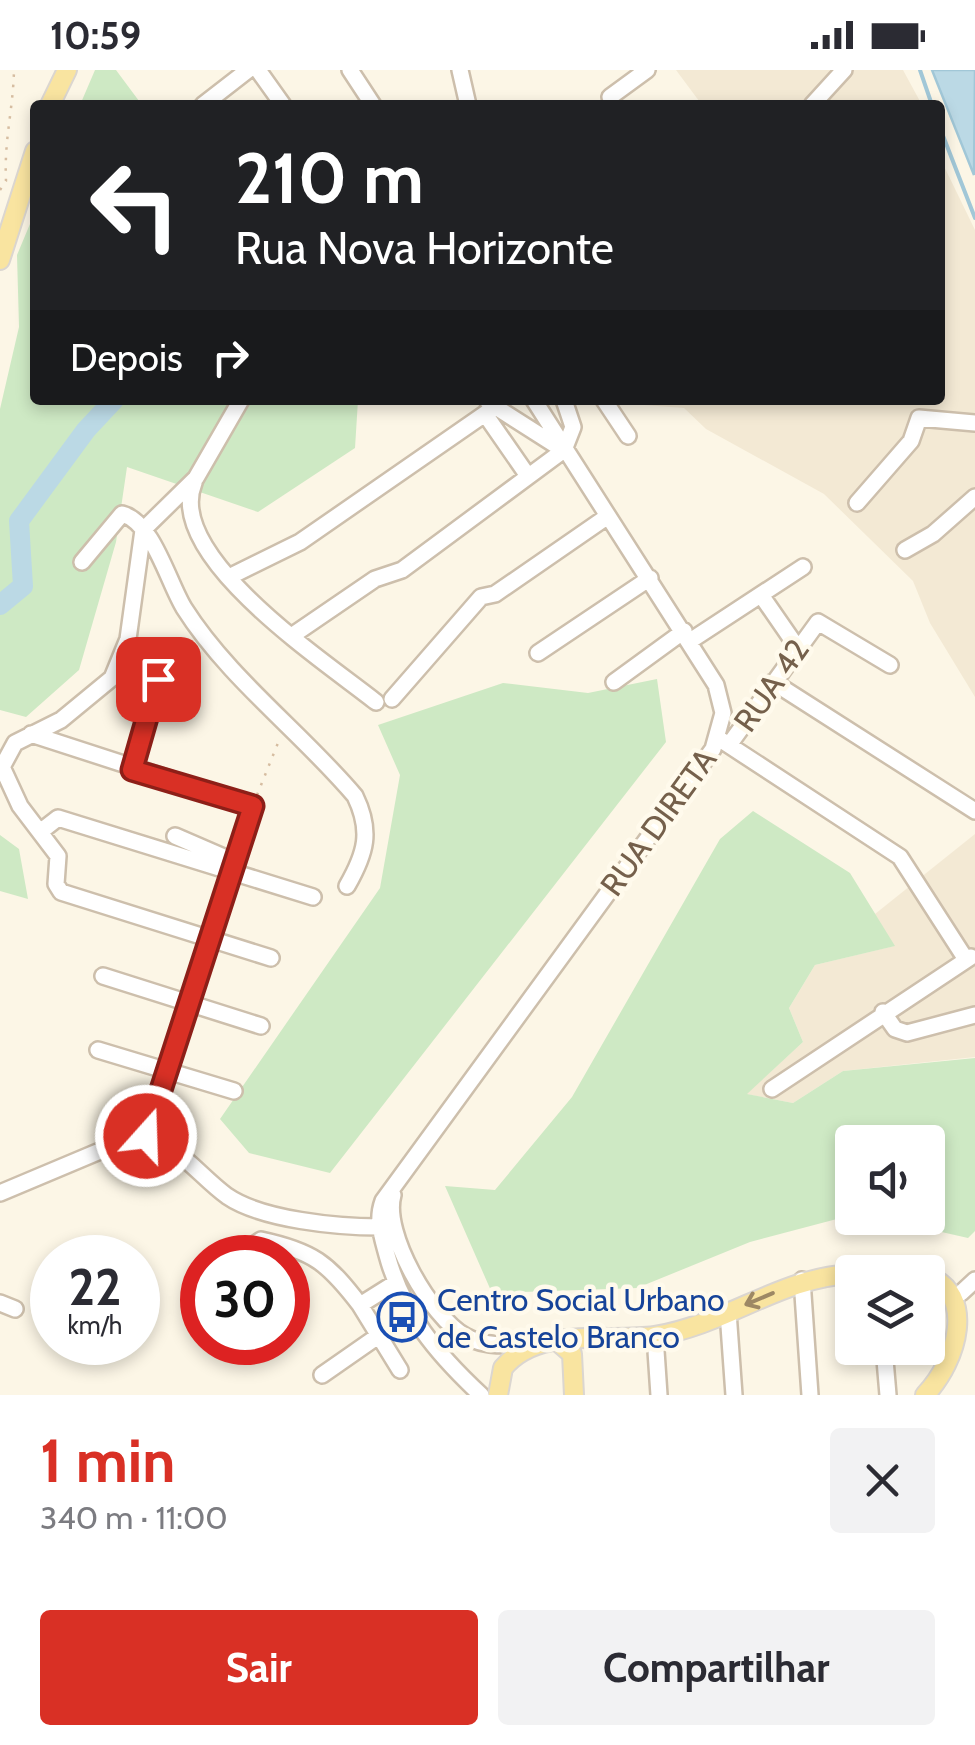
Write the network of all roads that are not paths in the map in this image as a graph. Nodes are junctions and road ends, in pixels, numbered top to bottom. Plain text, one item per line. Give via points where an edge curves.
1 (67, 70) edge
2 (248, 70) edge
3 (258, 70) edge
4 (350, 70) edge
5 (460, 70) edge
6 (648, 70) edge
7 (844, 70) edge
8 (610, 97) dead end
9 (52, 100) edge
10 (209, 100) edge
11 (279, 100) edge
12 (370, 100) edge
13 (467, 100) edge
14 (817, 100) edge
15 (30, 167) edge
16 (0, 260) edge
17 (238, 405) edge
18 (537, 405) edge
19 (566, 405) edge
20 (607, 405) edge
21 (488, 407) edge
22 (975, 423) edge
23 (628, 436) dead end
24 (564, 450) junction
25 (528, 476) junction
26 (196, 478) junction
27 (975, 497) edge
28 (857, 503) dead end
29 (608, 516) junction
30 (143, 530) junction
31 (905, 550) dead end
32 (82, 562) dead end
33 (803, 567) dead end
34 (228, 577) junction
35 (650, 578) junction
36 (761, 595) junction
37 (293, 635) junction
38 (687, 636) junction
39 (797, 647) junction
40 (538, 653) dead end
41 (122, 662) junction
42 (890, 665) dead end
43 (614, 682) dead end
44 (773, 682) junction
45 (30, 734) junction
46 (724, 741) junction
47 (132, 770) junction
48 (975, 811) edge
49 (40, 832) junction
50 (174, 836) dead end
51 (233, 868) junction
52 (346, 886) dead end
53 (313, 897) dead end
54 (212, 938) junction
55 (970, 957) edge
56 (270, 958) dead end
57 (103, 976) dead end
58 (190, 1006) junction
59 (883, 1012) junction
60 (975, 1015) edge
61 (261, 1026) dead end
62 (98, 1050) dead end
63 (169, 1070) junction
64 (772, 1089) dead end
65 (234, 1090) dead end
66 (146, 1136) junction
67 (400, 1177) junction
68 (0, 1193) edge
69 (380, 1227) junction
70 (392, 1245) junction
71 (310, 1255) edge
72 (835, 1276) edge
73 (802, 1280) junction
74 (395, 1284) junction
75 (968, 1287) edge
76 (360, 1306) junction
77 (728, 1312) junction
78 (378, 1336) junction
79 (655, 1336) junction
80 (534, 1342) junction
81 (557, 1342) junction
82 (885, 1365) edge
83 (400, 1370) dead end
84 (322, 1375) dead end
85 (481, 1395) edge
86 (498, 1395) edge
87 (574, 1395) edge
88 (659, 1395) edge
89 (734, 1395) edge
90 (810, 1395) edge
91 (888, 1395) edge
92 (925, 1395) edge

1 - 9 main road
2 - 10 street
3 - 11 street
4 - 12 street
5 - 13 street
6 - 8 street
7 - 14 street
15 - 16 main road
17 - 26 street
18 - 24 street, RUA DIRETA
19 - 24 street via 573,427
20 - 23 street
21 - 24 street, RUA DIRETA
21 - 25 street
21 - 34 street via 300,542
22 - 28 street via 919,418 911,441
24 - 25 street
24 - 29 street, RUA DIRETA
25 - 37 street via 402,570 381,576
26 - 30 street
26 - 34 street via 190,516
27 - 31 street
29 - 35 street, RUA DIRETA
29 - 37 street via 482,597 384,700
30 - 32 street via 122,514
30 - 41 street
30 - 52 street via 201,632 332,768 363,812 363,858
33 - 36 street
34 - 37 street
35 - 38 street, RUA DIRETA
35 - 40 street
36 - 38 street
36 - 39 street
38 - 43 street
38 - 46 street, RUA DIRETA via 722,700
39 - 42 street, RUA 42 via 820,622
39 - 44 street, RUA 42
41 - 45 street via 88,702
41 - 47 street via 158,679
44 - 46 street, RUA 42
44 - 48 street
45 - 47 street
45 - 49 street via 8,749 2,767
46 - 55 street via 900,857
46 - 67 street, RUA DIRETA
47 - 51 street via 253,806
49 - 51 street via 58,818
49 - 54 street via 58,856 57,888 67,895
50 - 51 street
51 - 53 street
51 - 54 street
54 - 56 street
54 - 58 street
55 - 59 street
57 - 58 street
58 - 61 street
58 - 63 street
59 - 60 street via 894,1029 907,1033
59 - 64 street
62 - 63 street
63 - 65 street
63 - 66 street
66 - 68 street
66 - 69 street via 167,1145 236,1202 318,1222
67 - 69 street, RUA DIRETA via 383,1201
67 - 70 street, RUA DIRETA via 390,1208
69 - 70 street, RUA DIRETA
70 - 74 street, RUA DIRETA
70 - 80 street, RUA DIRETA via 435,1308 466,1336 495,1344
71 - 76 street via 331,1268
72 - 73 main road
73 -> 77 main road
73 - 90 street
74 - 76 street
74 - 85 street, RUA DIRETA via 424,1334
75 - 92 main road via 970,1323 962,1348
76 - 78 street
77 - 79 main road
77 - 89 street
78 - 83 street
78 - 84 street
79 - 81 main road
79 - 88 street
80 - 81 main road
80 - 86 main road via 502,1368
81 - 87 main road via 572,1354
82 - 91 street

